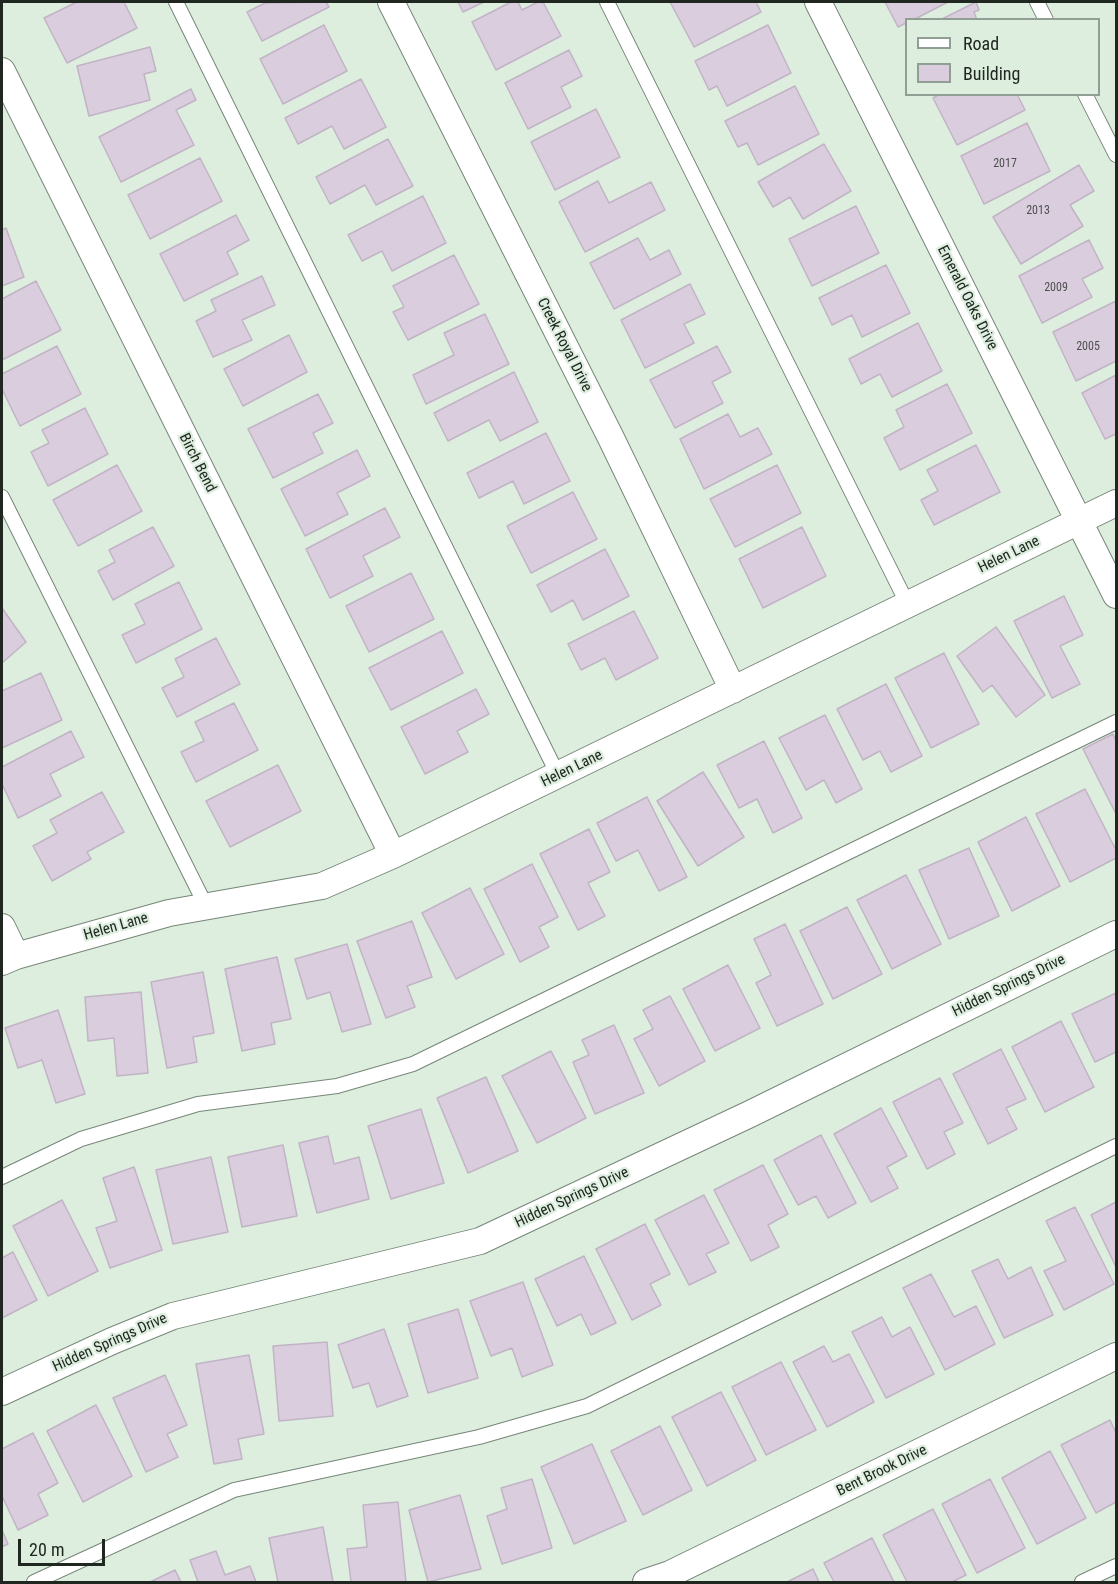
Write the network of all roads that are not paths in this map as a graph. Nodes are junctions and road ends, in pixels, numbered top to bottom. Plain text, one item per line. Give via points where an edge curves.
1 (176, 2) edge
2 (391, 2) edge
3 (607, 2) edge
4 (818, 2) edge
5 (1037, 2) edge
6 (1045, 18) edge
7 (2, 71) edge
8 (1086, 96) edge
9 (1116, 155) edge
10 (2, 498) edge
11 (1116, 502) edge
12 (1079, 521) junction
13 (1116, 595) edge
14 (908, 605) junction
15 (733, 690) junction
16 (1116, 722) edge
17 (558, 775) junction
18 (393, 855) junction
19 (206, 906) junction
20 (2, 927) edge
21 (1116, 934) edge
22 (9, 959) edge
23 (1116, 1146) edge
24 (2, 1177) edge
25 (1116, 1356) edge
26 (2, 1392) edge
27 (1116, 1566) edge
28 (34, 1582) edge
29 (646, 1582) edge
30 (1082, 1582) edge

1 - 17 lane
2 - 15 street, Creek Royal Drive
3 - 14 lane
4 - 12 street, Emerald Oaks Drive
5 - 6 lane
7 - 18 street, Birch Bend
8 - 9 lane
10 - 19 lane
11 - 12 street, Helen Lane
12 - 13 street, Emerald Oaks Drive
12 - 14 street, Helen Lane
14 - 15 street, Helen Lane
15 - 17 street, Helen Lane
16 - 24 lane via 413,1065 337,1086 198,1104 81,1139
17 - 18 street, Helen Lane
18 - 19 street, Helen Lane via 322,886
19 - 22 street, Helen Lane
20 - 22 street
21 - 26 street, Hidden Springs Drive via 480,1241 173,1316
23 - 28 lane via 587,1406 479,1437 234,1490
25 - 29 street, Bent Brook Drive via 681,1569
27 - 30 lane

